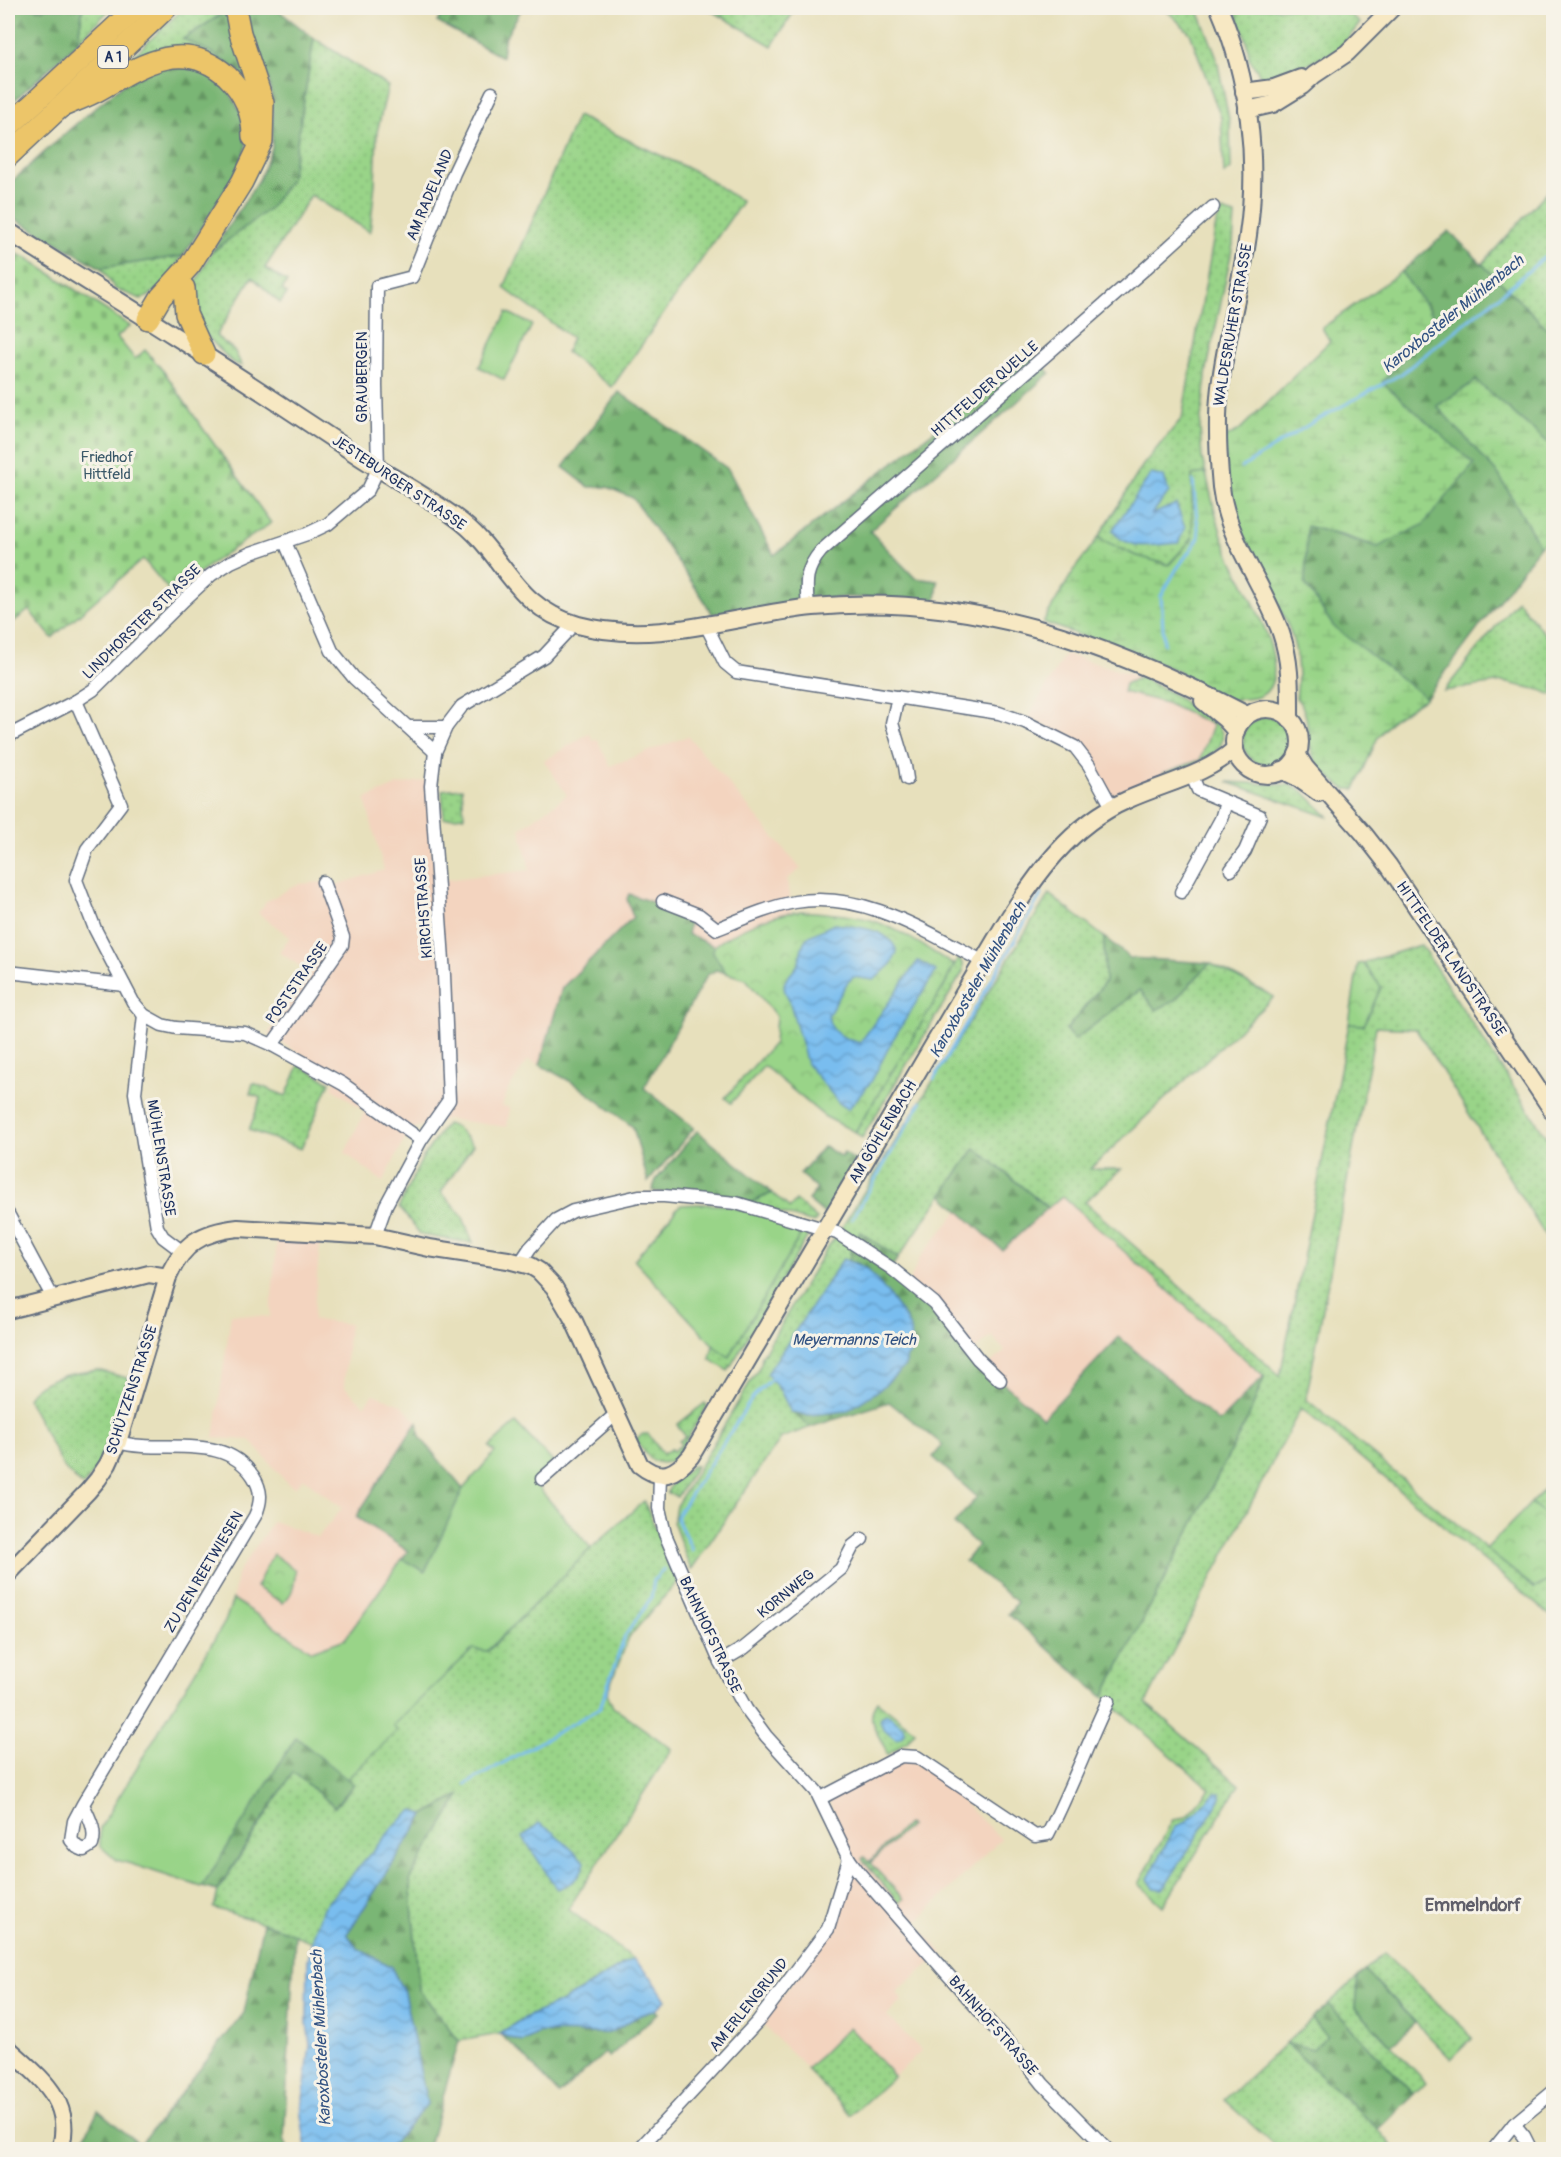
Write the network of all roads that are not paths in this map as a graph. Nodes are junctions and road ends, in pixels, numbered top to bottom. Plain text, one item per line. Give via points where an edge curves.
1 (116, 8) edge
2 (136, 8) edge
3 (166, 8) edge
4 (235, 8) edge
5 (1219, 8) edge
6 (1392, 8) edge
7 (76, 63) junction
8 (1314, 75) junction
9 (1244, 92) junction
10 (492, 93) dead end
11 (60, 107) junction
12 (1246, 110) junction
13 (8, 127) edge
14 (8, 156) edge
15 (249, 168) junction
16 (1213, 207) dead end
17 (8, 231) edge
18 (190, 265) junction
19 (377, 286) joint
20 (184, 288) junction
21 (150, 320) junction
22 (204, 354) junction
23 (378, 469) junction
24 (285, 542) junction
25 (808, 608) junction
26 (574, 624) junction
27 (706, 625) junction
28 (1282, 635) junction
29 (1179, 682) junction
30 (898, 697) junction
31 (76, 701) junction
32 (1268, 709) junction
33 (1247, 716) junction
34 (1290, 719) junction
35 (446, 727) junction
36 (408, 728) junction
37 (1236, 731) junction
38 (8, 736) edge
39 (1235, 749) junction
40 (435, 752) junction
41 (1297, 754) junction
42 (1247, 768) junction
43 (1282, 770) junction
44 (1192, 776) junction
45 (908, 779) dead end
46 (1226, 802) junction
47 (1112, 807) junction
48 (1341, 810) junction
49 (1231, 870) dead end
50 (323, 882) dead end
51 (1181, 892) dead end
52 (663, 901) dead end
53 (984, 962) junction
54 (8, 972) edge
55 (124, 985) junction
56 (144, 1015) junction
57 (272, 1045) junction
58 (1554, 1113) edge
59 (421, 1140) junction
60 (8, 1214) edge
61 (824, 1229) junction
62 (375, 1236) junction
63 (183, 1252) junction
64 (520, 1263) junction
65 (168, 1277) junction
66 (53, 1298) junction
67 (8, 1310) edge
68 (1000, 1380) dead end
69 (616, 1414) junction
70 (118, 1442) junction
71 (660, 1476) junction
72 (542, 1479) dead end
73 (862, 1539) dead end
74 (8, 1574) edge
75 (720, 1662) junction
76 (1108, 1701) dead end
77 (821, 1798) junction
78 (83, 1804) dead end
79 (849, 1859) junction
80 (8, 2048) edge
81 (1554, 2091) edge
82 (1514, 2124) junction
83 (60, 2150) edge
84 (638, 2150) edge
85 (1108, 2150) edge
86 (1493, 2150) edge
87 (1531, 2150) edge

1 - 7 highway
2 - 7 highway, A 1
3 - 11 highway, A 1
4 - 15 highway via 263,103 262,141
5 - 9 street, WALDESRUHER STRASSE via 1233,44
6 - 8 street via 1347,53
7 - 13 highway, A 1
8 - 9 street via 1274,88
8 - 12 street via 1279,100
9 - 12 street, WALDESRUHER STRASSE
10 - 19 street, AM RADELAND via 412,277
11 - 14 highway, A 1
11 - 15 highway via 157,59 182,57 205,62 230,79 247,104 253,128
12 - 28 street, WALDESRUHER STRASSE via 1252,204 1220,388 1219,457 1230,522
15 - 18 highway
16 - 25 street, HITTFELDER QUELLE via 820,552 808,569
17 - 21 street, JESTEBURGER STRASSE
18 - 20 highway
18 - 21 highway via 161,297
19 - 23 street, GRAUBERGEN
20 - 21 highway via 170,309
20 - 22 highway via 186,314
21 - 22 street, JESTEBURGER STRASSE
22 - 23 street, JESTEBURGER STRASSE
23 - 24 street, LINDHORSTER STRASSE via 368,490 328,524
23 - 26 street, JESTEBURGER STRASSE via 457,518 529,600 556,618
24 - 31 street, LINDHORSTER STRASSE via 231,562 211,576 108,676
24 - 36 street via 332,651 354,678
25 - 27 street, JESTEBURGER STRASSE
25 - 29 street via 888,604 970,612 1113,652
26 - 27 street, JESTEBURGER STRASSE via 614,633
26 - 35 street, KIRCHSTRASSE via 544,656 462,706
27 - 30 street via 725,663 736,672
28 - 32 street, WALDESRUHER STRASSE via 1282,688
28 - 34 street, WALDESRUHER STRASSE via 1290,669
29 - 33 street
29 - 37 street
30 - 45 street via 892,723
30 - 47 street via 999,713 1060,738 1075,747 1089,765
31 - 38 street, LINDHORSTER STRASSE
31 - 55 street via 121,804 87,849 76,880 94,929
32 - 33 street
32 - 34 street
33 - 37 street
34 - 41 street via 1299,735
35 - 36 street
35 - 40 street, KIRCHSTRASSE
36 - 40 street
37 - 39 street
39 - 42 street
39 - 44 street, AM GÖHLENBACH
40 - 59 street, KIRCHSTRASSE via 431,786 449,1100
41 - 43 street
41 - 48 street, HITTFELDER LANDSTRASSE
42 - 43 street via 1264,774
42 - 44 street, AM GÖHLENBACH
43 - 48 street, HITTFELDER LANDSTRASSE
44 - 46 street via 1198,790
44 - 47 street, AM GÖHLENBACH
46 - 49 street via 1260,816 1245,851
46 - 51 street via 1221,819
47 - 53 street, AM GÖHLENBACH via 1077,832 1047,862
48 - 58 street, HITTFELDER LANDSTRASSE via 1402,884
50 - 57 street, POSTSTRASSE via 343,937 342,945
52 - 53 street via 699,915 717,929 793,902 845,902 897,917
53 - 61 street, AM GÖHLENBACH
54 - 55 street
55 - 56 street
56 - 57 street via 167,1026 245,1033
56 - 63 street, MÜHLENSTRASSE via 135,1093 156,1227
57 - 59 street via 343,1084
59 - 62 street, KIRCHSTRASSE via 386,1205
60 - 66 street
61 - 64 street via 726,1201 639,1196 573,1211 556,1220
61 - 68 street via 882,1262 934,1303 978,1359
61 - 71 street, AM GÖHLENBACH via 691,1456 679,1468
62 - 63 street via 238,1228 210,1233
62 - 64 street
63 - 65 street, SCHÜTZENSTRASSE
64 - 69 street via 539,1271 558,1292
65 - 66 street via 149,1275
65 - 70 street, SCHÜTZENSTRASSE
66 - 67 street
69 - 71 street via 640,1466
69 - 72 street
70 - 74 street, SCHÜTZENSTRASSE via 98,1479
70 - 78 street, ZU DEN REETWIESEN via 216,1449 250,1473 260,1489 260,1504
71 - 75 street, BAHNHOFSTRASSE via 659,1501 665,1534
73 - 75 street, KORNWEG via 853,1546 841,1569 744,1648
75 - 77 street, BAHNHOFSTRASSE via 766,1736
76 - 77 street via 1048,1834 1035,1836 917,1757 901,1756
77 - 79 street, BAHNHOFSTRASSE
79 - 84 street, AM ERLENGRUND via 828,1929 751,2030
79 - 85 street, BAHNHOFSTRASSE via 1043,2084
80 - 83 street via 46,2083 58,2101 65,2124
81 - 82 street
82 - 86 street
82 - 87 street

